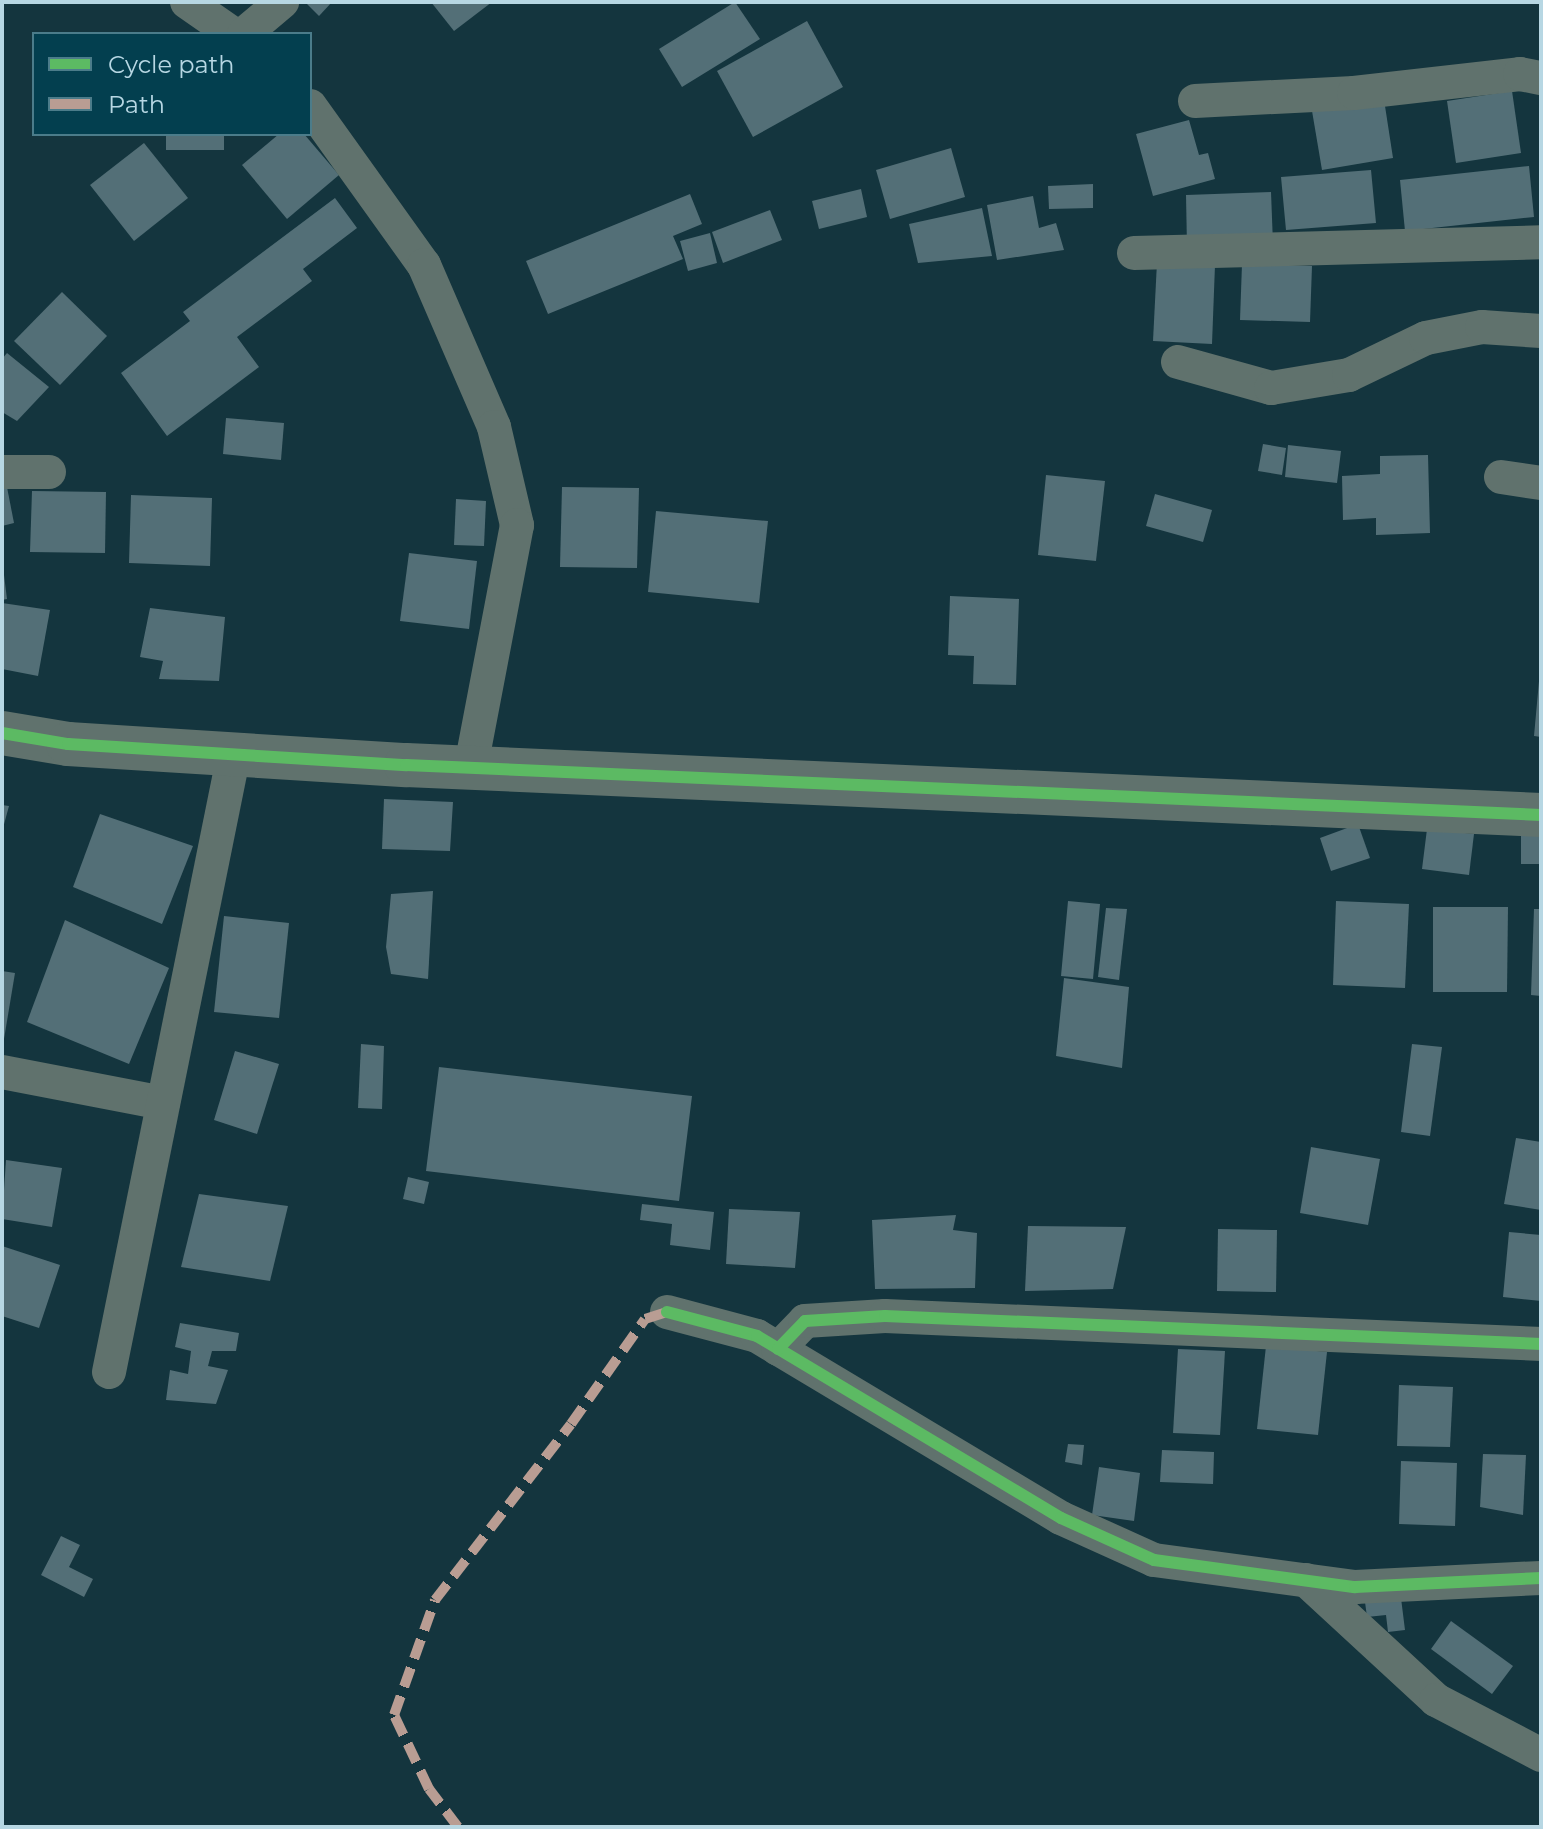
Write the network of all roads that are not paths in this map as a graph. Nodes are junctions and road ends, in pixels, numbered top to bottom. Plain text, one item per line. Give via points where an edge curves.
1 (187, 2) edge
2 (282, 2) edge
3 (230, 32) edge
4 (246, 32) edge
5 (1541, 78) edge
6 (1195, 101) dead end
7 (312, 109) edge
8 (1541, 242) edge
9 (1134, 253) dead end
10 (1541, 331) edge
11 (1178, 362) dead end
12 (2, 472) edge
13 (49, 472) dead end
14 (1501, 477) dead end
15 (1541, 483) edge
16 (2, 733) edge
17 (234, 754) junction
18 (471, 767) junction
19 (1541, 815) edge
20 (2, 1072) edge
21 (163, 1103) junction
22 (667, 1312) dead end
23 (1541, 1344) edge
24 (778, 1349) junction
25 (109, 1372) dead end
26 (1541, 1578) edge
27 (1306, 1580) junction
28 (1541, 1755) edge

1 - 3 street
2 - 4 street
5 - 6 street via 1520,74 1354,93
7 - 18 street via 424,265 494,427 517,525
8 - 9 street
10 - 11 street via 1482,327 1426,338 1349,375 1271,388
12 - 13 street
14 - 15 street
16 - 17 street via 68,744
17 - 18 street
17 - 21 street
18 - 19 street
20 - 21 street
21 - 25 street
22 - 24 street via 757,1336
23 - 24 street via 885,1316 805,1321
24 - 27 street via 1061,1518 1154,1560
26 - 27 street via 1355,1587
27 - 28 street via 1436,1700

